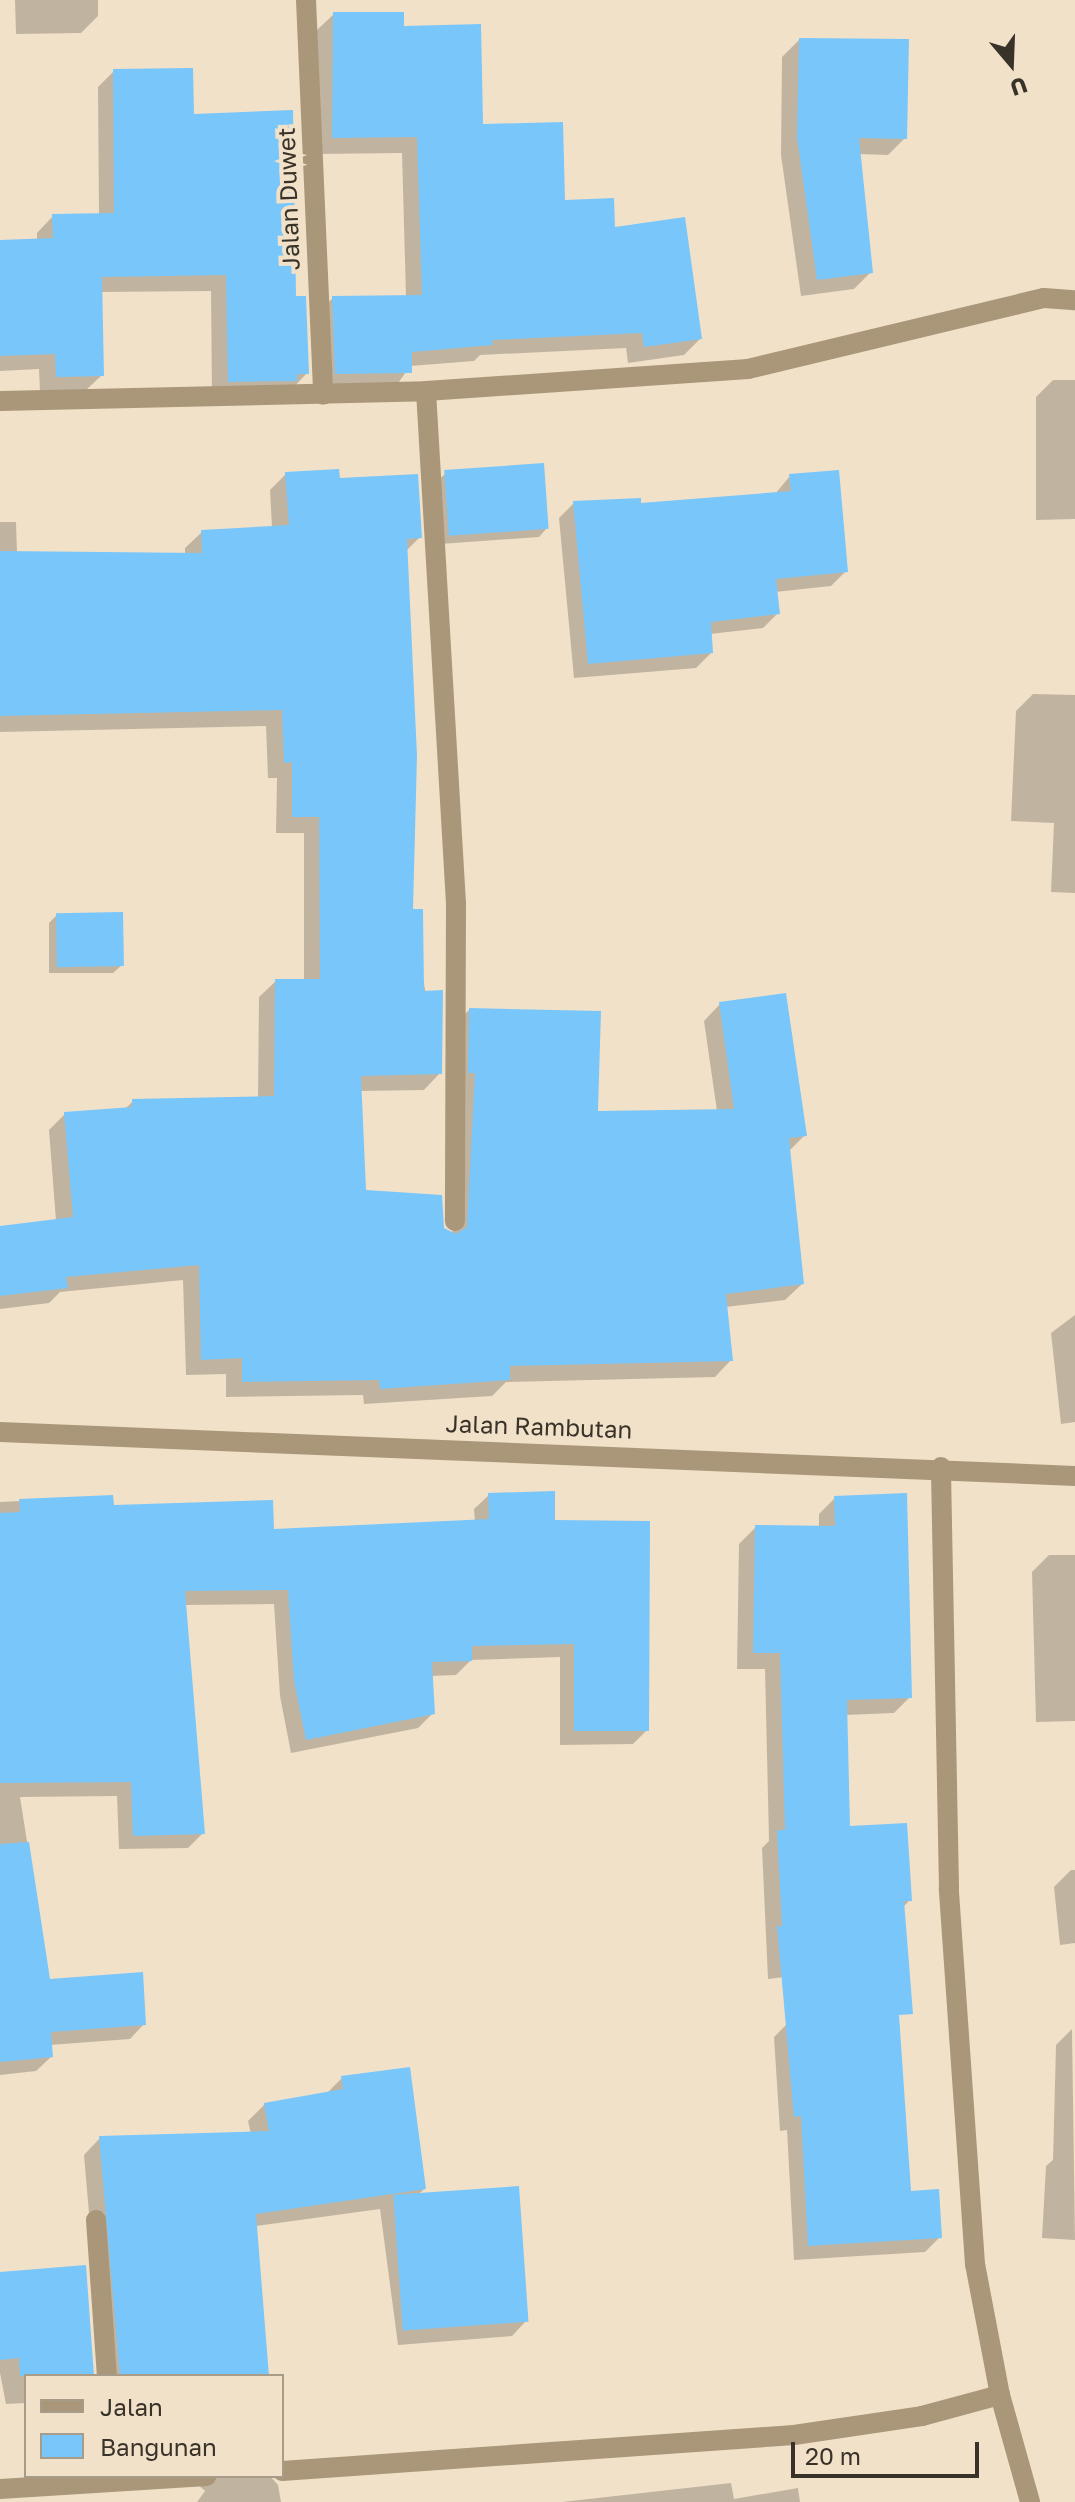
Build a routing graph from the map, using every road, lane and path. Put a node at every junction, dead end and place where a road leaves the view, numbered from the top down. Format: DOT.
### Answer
graph roads {
  1 [pos="306,0"];
  2 [pos="1075,300"];
  3 [pos="426,391"];
  4 [pos="323,395"];
  5 [pos="0,401"];
  6 [pos="455,1221"];
  7 [pos="0,1432"];
  8 [pos="941,1467"];
  9 [pos="1075,1476"];
  10 [pos="96,2220"];
  11 [pos="107,2374"];
  12 [pos="1000,2395"];
  13 [pos="284,2471"];
  14 [pos="145,2478"];
  15 [pos="114,2479"];
  16 [pos="0,2489"];
  17 [pos="1030,2502"];
  1 -- 4 [label="street, Jalan Duwet"];
  2 -- 3 [label="street"];
  3 -- 4 [label="street"];
  3 -- 6 [label="street"];
  4 -- 5 [label="street"];
  7 -- 8 [label="street, Jalan Rambutan"];
  8 -- 9 [label="street, Jalan Rambutan"];
  8 -- 12 [label="street"];
  10 -- 11 [label="street"];
  12 -- 13 [label="street"];
  12 -- 17 [label="street"];
  14 -- 15 [label="street"];
  15 -- 16 [label="street"];
}
